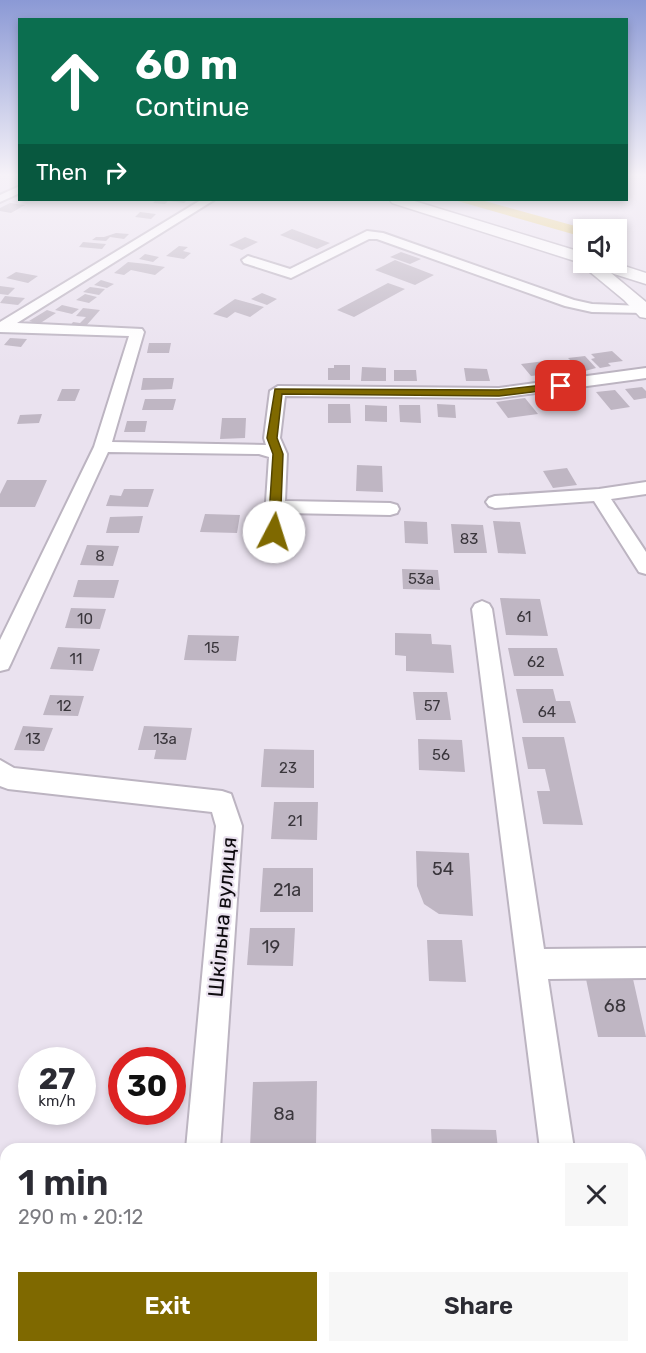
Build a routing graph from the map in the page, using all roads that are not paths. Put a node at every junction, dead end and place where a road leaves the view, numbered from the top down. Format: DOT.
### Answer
graph roads {
  1 [pos="146,238"];
  2 [pos="362,238"];
  3 [pos="385,238"];
  4 [pos="519,238"];
  5 [pos="527,238"];
  6 [pos="573,255"];
  7 [pos="573,255"];
  8 [pos="248,260"];
  9 [pos="627,265"];
  10 [pos="627,268"];
  11 [pos="643,272"];
  12 [pos="602,273"];
  13 [pos="630,296"];
  14 [pos="645,311"];
  15 [pos="1,328"];
  16 [pos="646,373"];
  17 [pos="102,447"];
  18 [pos="278,454"];
  19 [pos="646,488"];
  20 [pos="599,495"];
  21 [pos="495,502"];
  22 [pos="276,507"];
  23 [pos="390,509"];
  24 [pos="274,532"];
  25 [pos="646,567"];
  26 [pos="482,609"];
  27 [pos="0,663"];
  28 [pos="0,771"];
  29 [pos="646,963"];
  30 [pos="531,964"];
  31 [pos="203,1143"];
  32 [pos="556,1143"];
  1 -- 15 [label="street"];
  2 -- 8 [label="street"];
  3 -- 14 [label="street"];
  4 -- 6 [label="main road"];
  5 -- 7 [label="main road"];
  9 -- 11 [label="main road"];
  10 -- 11 [label="main road"];
  11 -- 13 [label="main road"];
  12 -- 13 [label="main road"];
  13 -- 14 [label="main road"];
  15 -- 17 [label="street"];
  16 -- 18 [label="street"];
  17 -- 18 [label="street"];
  17 -- 27 [label="street"];
  18 -- 22 [label="street"];
  19 -- 20 [label="street"];
  20 -- 21 [label="street"];
  20 -- 25 [label="street"];
  22 -- 23 [label="street"];
  22 -- 24 [label="street"];
  26 -- 30 [label="street"];
  28 -- 31 [label="street, Шкільна вулиця"];
  29 -- 30 [label="street"];
  30 -- 32 [label="street"];
}
